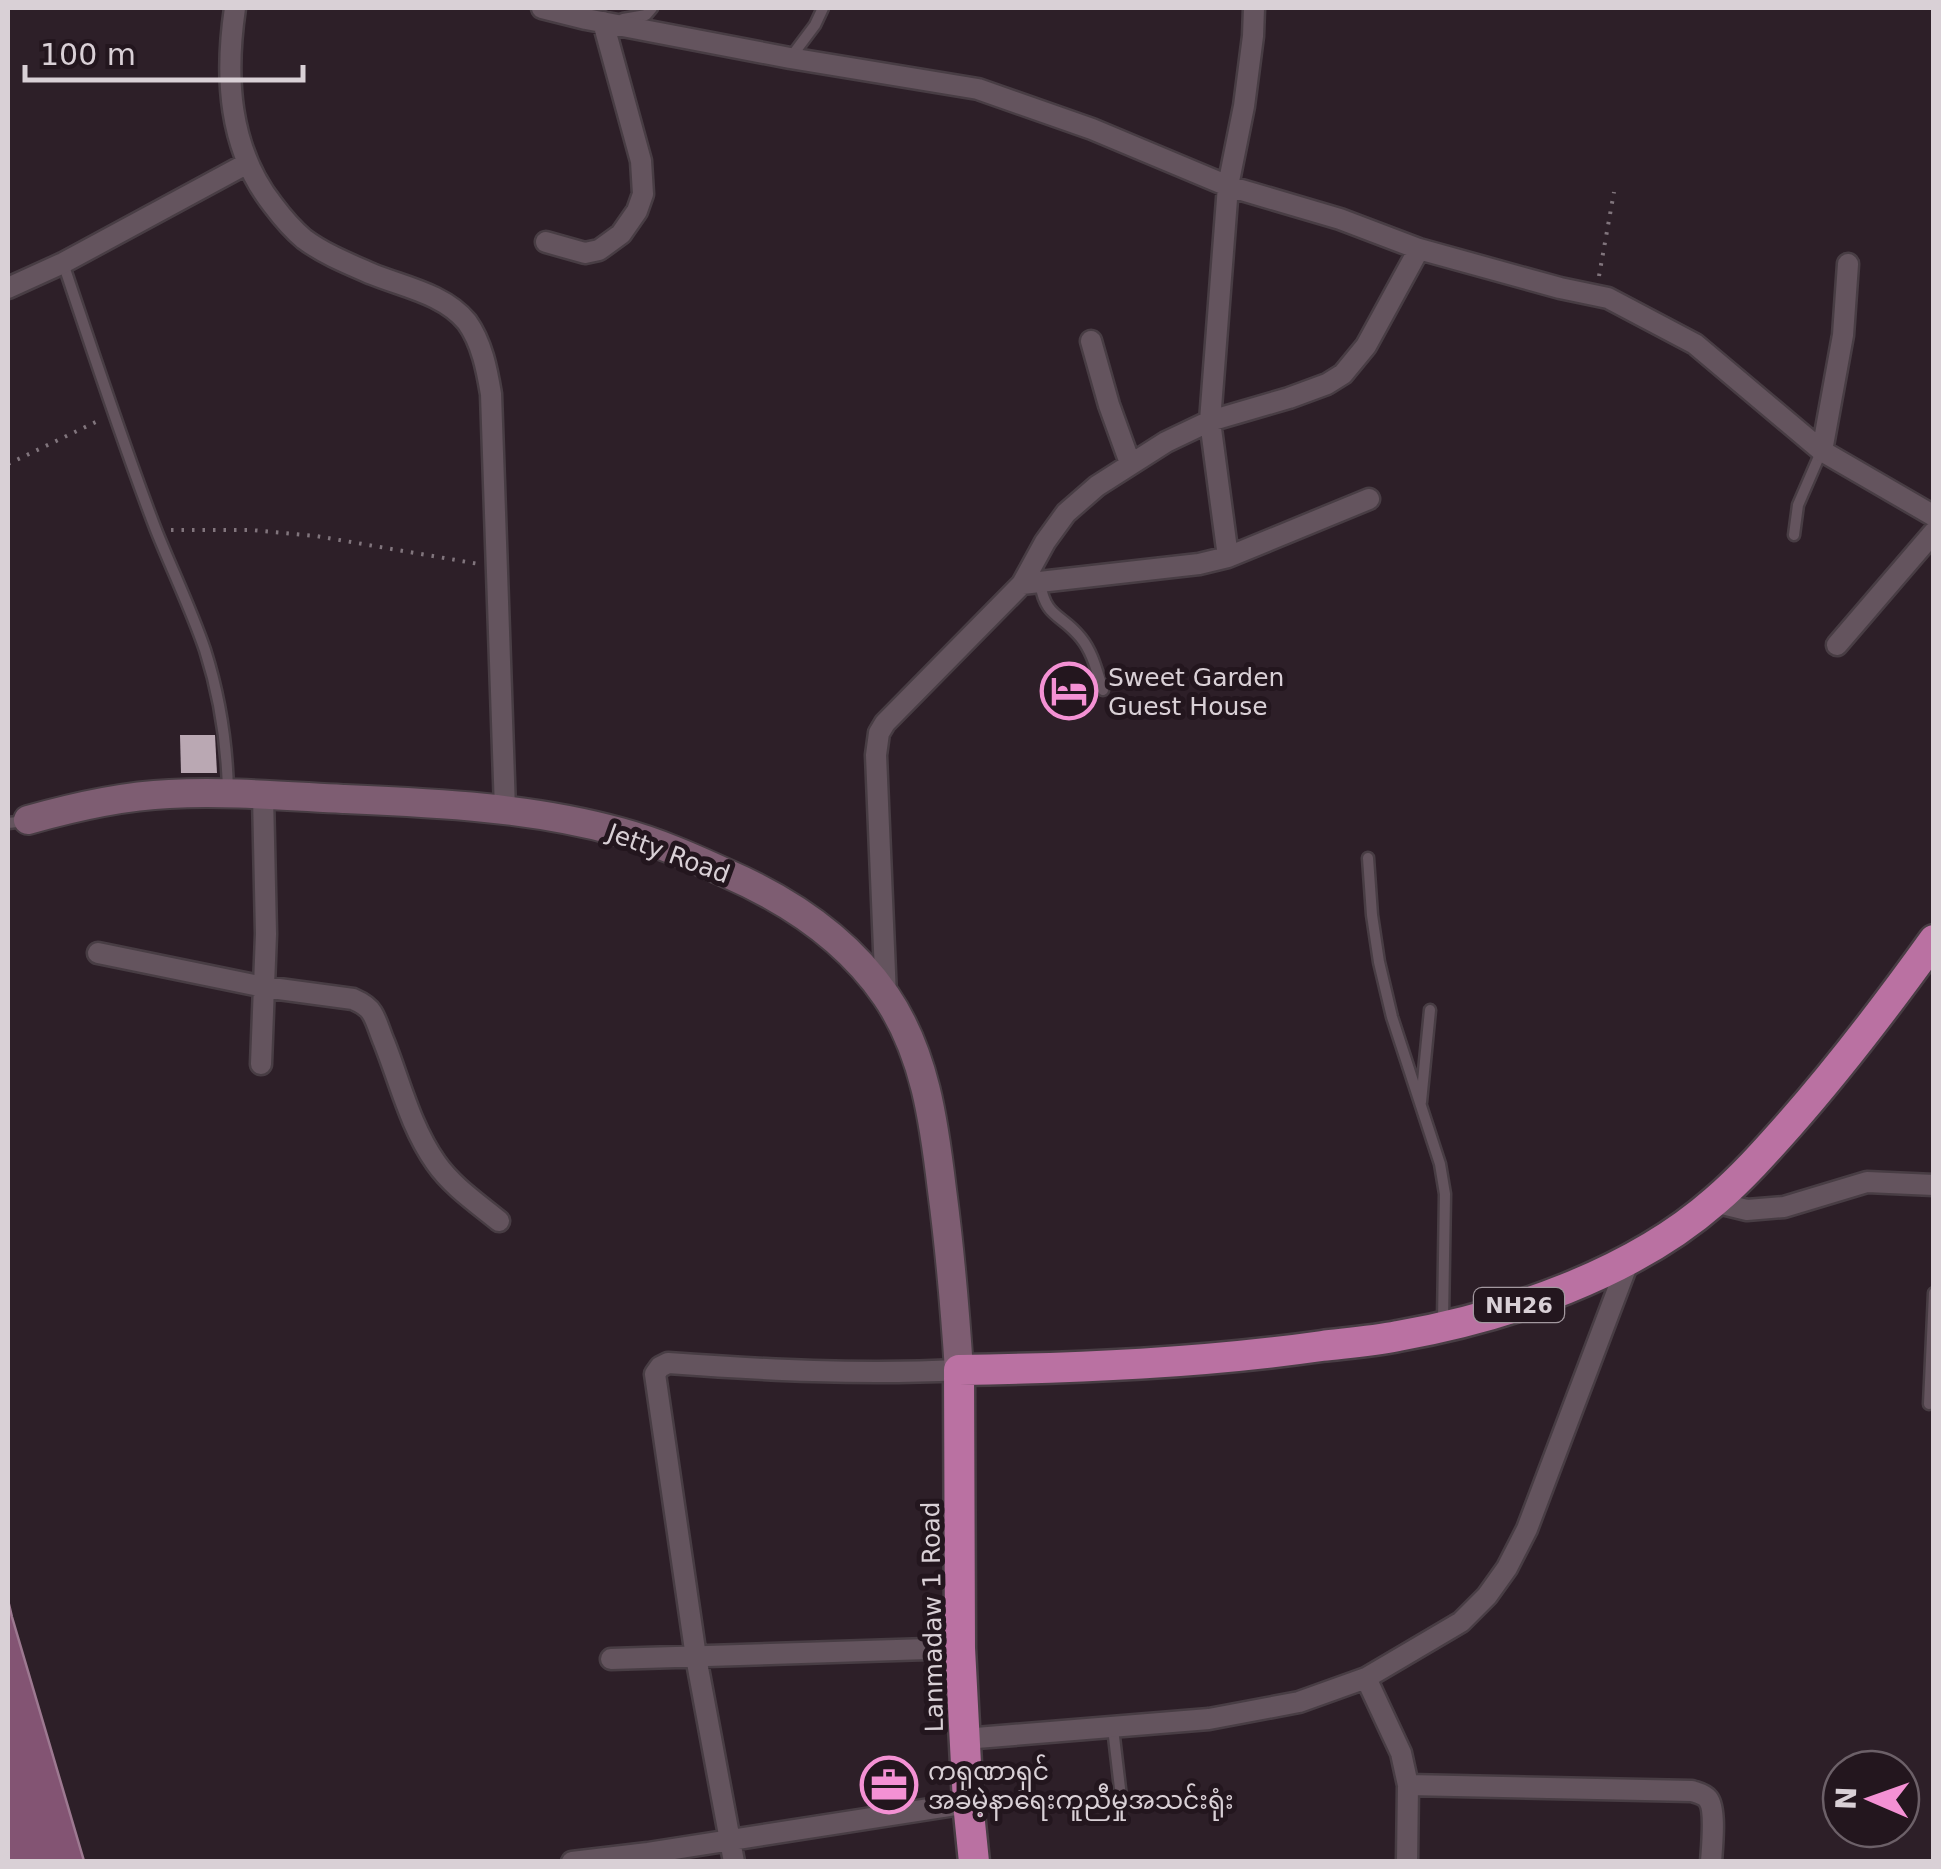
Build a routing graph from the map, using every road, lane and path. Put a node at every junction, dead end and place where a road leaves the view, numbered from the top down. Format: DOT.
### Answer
graph roads {
  1 [pos="235,8"];
  2 [pos="542,8"];
  3 [pos="652,8"];
  4 [pos="823,8"];
  5 [pos="1254,8"];
  6 [pos="604,22"];
  7 [pos="790,58"];
  8 [pos="246,164"];
  9 [pos="1228,186"];
  10 [pos="1614,192"];
  11 [pos="546,242"];
  12 [pos="1419,249"];
  13 [pos="63,263"];
  14 [pos="1848,264"];
  15 [pos="8,288"];
  16 [pos="1595,295"];
  17 [pos="1091,341"];
  18 [pos="113,413"];
  19 [pos="1210,421"];
  20 [pos="1822,451"];
  21 [pos="8,464"];
  22 [pos="1130,464"];
  23 [pos="1370,498"];
  24 [pos="1934,516"];
  25 [pos="156,530"];
  26 [pos="1934,532"];
  27 [pos="1794,534"];
  28 [pos="1228,557"];
  29 [pos="497,568"];
  30 [pos="1031,583"];
  31 [pos="1837,645"];
  32 [pos="1103,690"];
  33 [pos="228,793"];
  34 [pos="262,795"];
  35 [pos="504,810"];
  36 [pos="18,822"];
  37 [pos="1368,858"];
  38 [pos="1934,940"];
  39 [pos="98,953"];
  40 [pos="264,986"];
  41 [pos="886,996"];
  42 [pos="1430,1010"];
  43 [pos="260,1064"];
  44 [pos="1420,1108"];
  45 [pos="1934,1186"];
  46 [pos="1714,1202"];
  47 [pos="498,1221"];
  48 [pos="1629,1260"];
  49 [pos="1934,1294"];
  50 [pos="1443,1327"];
  51 [pos="959,1370"];
  52 [pos="1929,1404"];
  53 [pos="960,1648"];
  54 [pos="696,1657"];
  55 [pos="611,1659"];
  56 [pos="1366,1678"];
  57 [pos="1113,1727"];
  58 [pos="964,1739"];
  59 [pos="1408,1785"];
  60 [pos="1122,1797"];
  61 [pos="968,1803"];
  62 [pos="730,1840"];
  63 [pos="572,1862"];
  64 [pos="734,1862"];
  65 [pos="974,1862"];
  66 [pos="1407,1862"];
  67 [pos="1711,1862"];
  1 -- 8 [label="street"];
  2 -- 6 [label="street"];
  3 -- 6 [label="lane"];
  4 -- 7 [label="lane"];
  5 -- 9 [label="street"];
  6 -- 7 [label="street"];
  6 -- 11 [label="street"];
  7 -- 9 [label="street"];
  8 -- 13 [label="street"];
  8 -- 29 [label="street"];
  9 -- 12 [label="street"];
  9 -- 19 [label="street"];
  10 -- 16 [label="path"];
  12 -- 16 [label="street"];
  12 -- 19 [label="street"];
  13 -- 15 [label="street"];
  13 -- 18 [label="lane"];
  14 -- 20 [label="street"];
  16 -- 20 [label="street"];
  17 -- 22 [label="street"];
  18 -- 21 [label="path"];
  18 -- 25 [label="lane"];
  19 -- 22 [label="street"];
  19 -- 28 [label="street"];
  20 -- 24 [label="street"];
  20 -- 27 [label="lane"];
  22 -- 30 [label="street"];
  23 -- 28 [label="street"];
  25 -- 29 [label="path"];
  25 -- 33 [label="lane"];
  26 -- 31 [label="street"];
  28 -- 30 [label="street"];
  29 -- 35 [label="street"];
  30 -- 32 [label="lane"];
  30 -- 41 [label="street"];
  33 -- 34 [label="street, Jetty Road"];
  33 -- 36 [label="street, Jetty Road"];
  34 -- 35 [label="street, Jetty Road"];
  34 -- 40 [label="street"];
  35 -- 41 [label="street, Jetty Road"];
  37 -- 44 [label="lane"];
  38 -- 46 [label="highway, NH26"];
  39 -- 40 [label="street"];
  40 -- 43 [label="street"];
  40 -- 47 [label="street"];
  41 -- 51 [label="street, Jetty Road"];
  42 -- 44 [label="lane"];
  44 -- 50 [label="lane"];
  45 -- 46 [label="street"];
  46 -- 48 [label="highway, NH26"];
  48 -- 50 [label="highway, NH26"];
  48 -- 56 [label="street"];
  49 -- 52 [label="lane"];
  50 -- 51 [label="highway, NH26"];
  51 -- 53 [label="highway, Lanmadaw 1 Road"];
  51 -- 54 [label="street"];
  53 -- 54 [label="street"];
  53 -- 58 [label="highway, Lanmadaw 1 Road"];
  54 -- 55 [label="street"];
  54 -- 62 [label="street"];
  56 -- 57 [label="street"];
  56 -- 59 [label="street"];
  57 -- 58 [label="street"];
  57 -- 60 [label="lane"];
  58 -- 61 [label="highway, Lanmadaw 1 Road"];
  59 -- 66 [label="street"];
  59 -- 67 [label="street"];
  61 -- 62 [label="street"];
  61 -- 65 [label="highway, Lanmadaw 1 Road"];
  62 -- 63 [label="street"];
  62 -- 64 [label="street"];
}
